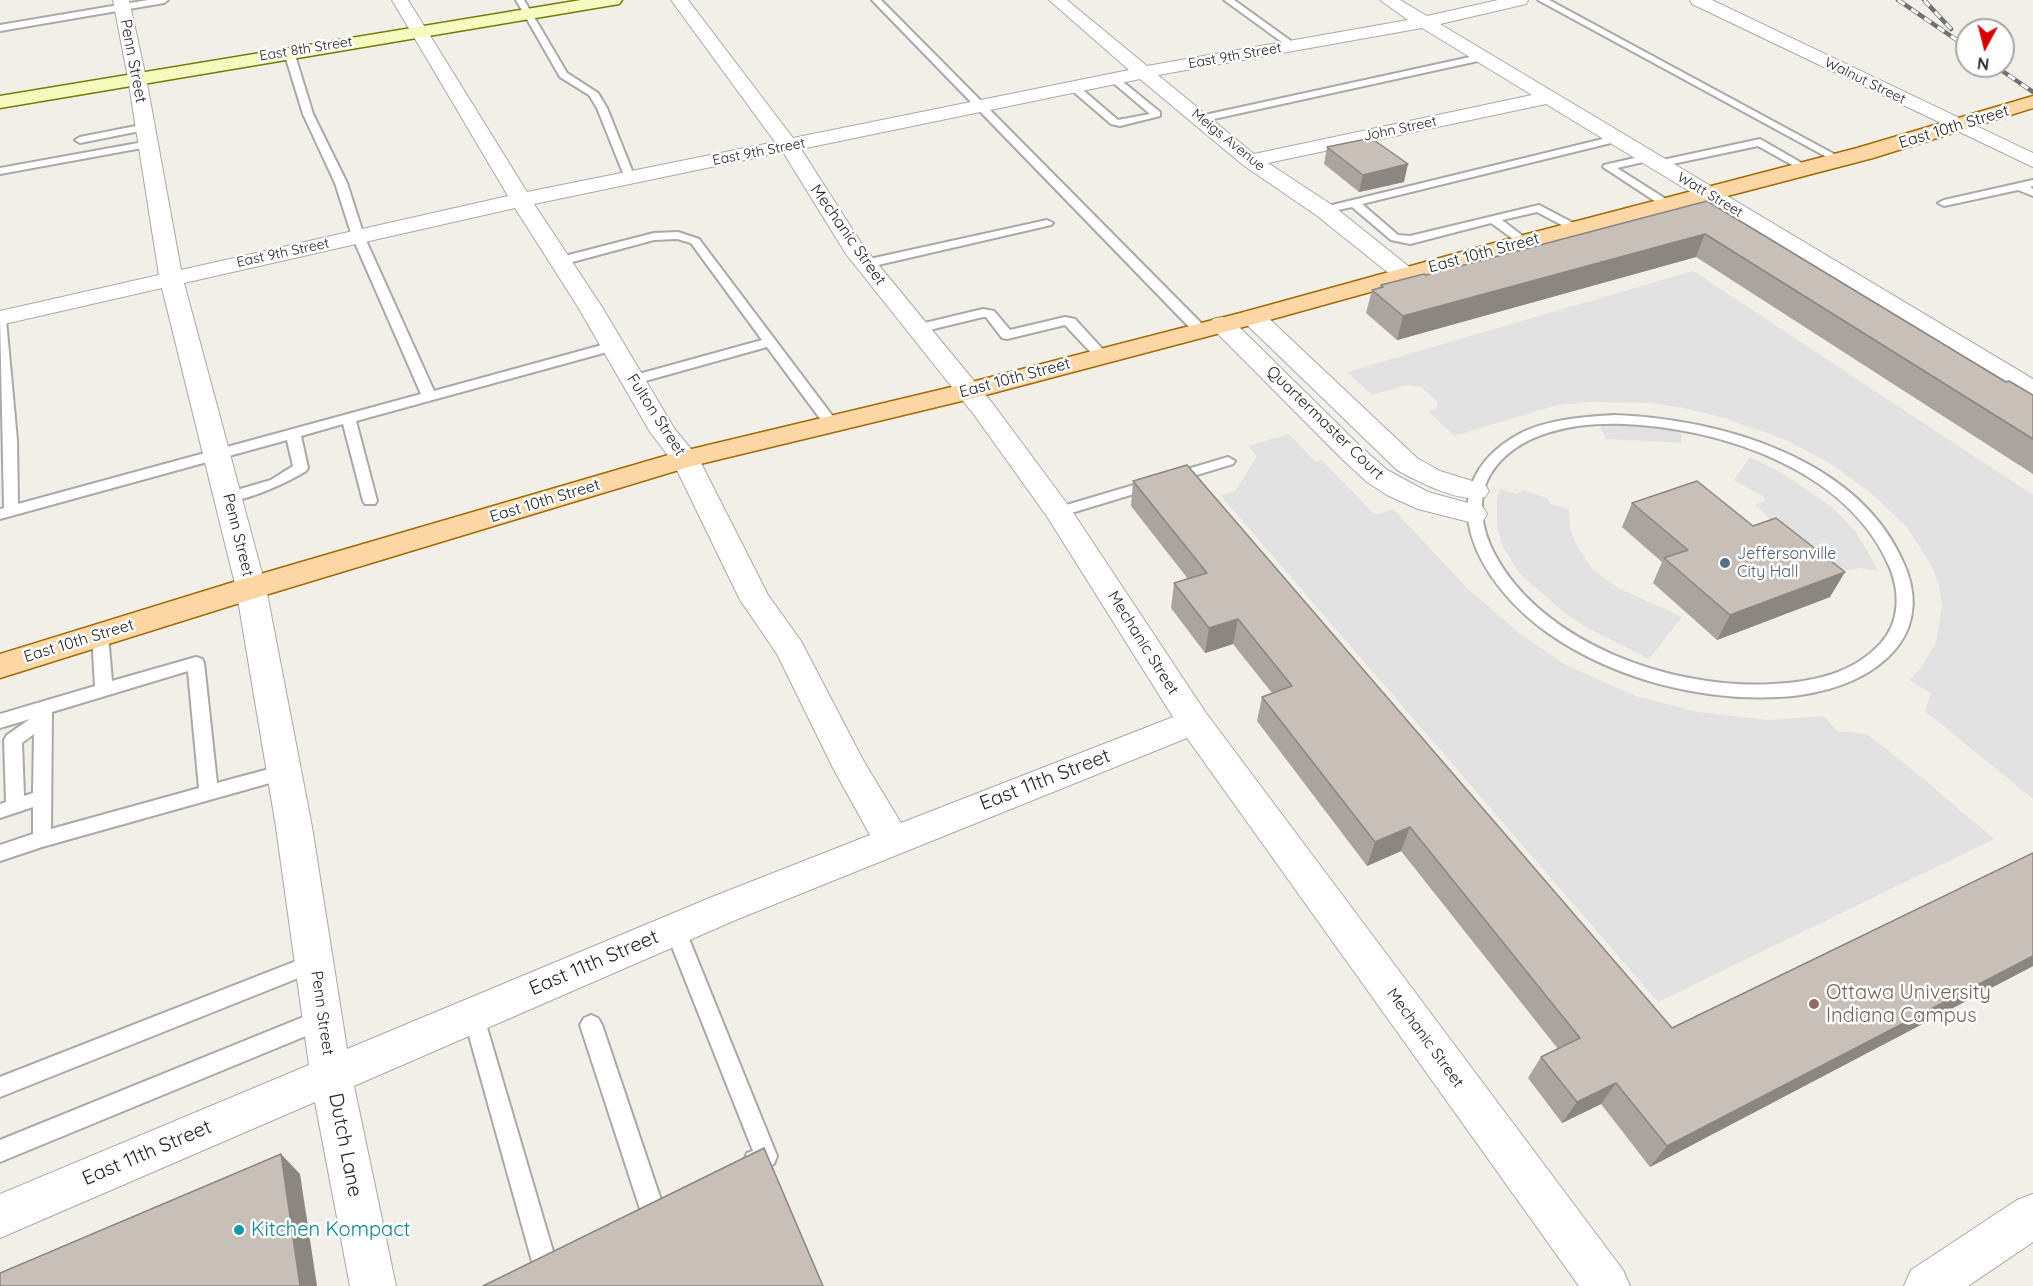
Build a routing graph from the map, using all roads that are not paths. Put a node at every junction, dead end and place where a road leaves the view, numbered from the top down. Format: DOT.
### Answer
graph roads {
  1 [pos="164,0"];
  2 [pos="400,0"];
  3 [pos="613,0"];
  4 [pos="680,0"];
  5 [pos="876,0"];
  6 [pos="1057,0"];
  7 [pos="1228,0"];
  8 [pos="1388,0"];
  9 [pos="1520,0"];
  10 [pos="1542,0"];
  11 [pos="1698,0"];
  12 [pos="121,4"];
  13 [pos="524,7"];
  14 [pos="1425,22"];
  15 [pos="0,28"];
  16 [pos="417,31"];
  17 [pos="1293,46"];
  18 [pos="290,52"];
  19 [pos="1484,57"];
  20 [pos="1145,72"];
  21 [pos="138,78"];
  22 [pos="1114,79"];
  23 [pos="1073,87"];
  24 [pos="1550,97"];
  25 [pos="0,102"];
  26 [pos="2033,102"];
  27 [pos="979,107"];
  28 [pos="1200,119"];
  29 [pos="1960,126"];
  30 [pos="147,136"];
  31 [pos="1615,139"];
  32 [pos="80,140"];
  33 [pos="789,146"];
  34 [pos="1250,160"];
  35 [pos="1840,160"];
  36 [pos="1653,161"];
  37 [pos="2033,161"];
  38 [pos="1807,169"];
  39 [pos="0,171"];
  40 [pos="630,178"];
  41 [pos="2033,183"];
  42 [pos="2019,186"];
  43 [pos="2033,193"];
  44 [pos="1709,194"];
  45 [pos="521,200"];
  46 [pos="1944,202"];
  47 [pos="1354,203"];
  48 [pos="1668,205"];
  49 [pos="1324,210"];
  50 [pos="1493,219"];
  51 [pos="1047,223"];
  52 [pos="1577,229"];
  53 [pos="358,236"];
  54 [pos="1524,242"];
  55 [pos="561,261"];
  56 [pos="865,264"];
  57 [pos="1404,274"];
  58 [pos="171,278"];
  59 [pos="1253,316"];
  60 [pos="0,319"];
  61 [pos="1211,327"];
  62 [pos="917,329"];
  63 [pos="769,342"];
  64 [pos="613,345"];
  65 [pos="1101,355"];
  66 [pos="633,380"];
  67 [pos="2033,390"];
  68 [pos="968,391"];
  69 [pos="429,396"];
  70 [pos="348,418"];
  71 [pos="832,425"];
  72 [pos="292,433"];
  73 [pos="217,454"];
  74 [pos="685,459"];
  75 [pos="1228,461"];
  76 [pos="228,497"];
  77 [pos="370,501"];
  78 [pos="1474,503"];
  79 [pos="5,512"];
  80 [pos="1059,512"];
  81 [pos="251,588"];
  82 [pos="100,635"];
  83 [pos="0,666"];
  84 [pos="104,689"];
  85 [pos="43,713"];
  86 [pos="0,722"];
  87 [pos="1194,722"];
  88 [pos="284,772"];
  89 [pos="209,794"];
  90 [pos="42,797"];
  91 [pos="7,808"];
  92 [pos="42,839"];
  93 [pos="892,840"];
  94 [pos="0,853"];
  95 [pos="675,929"];
  96 [pos="314,963"];
  97 [pos="473,1014"];
  98 [pos="323,1019"];
  99 [pos="591,1025"];
  100 [pos="331,1075"];
  101 [pos="0,1087"];
  102 [pos="0,1151"];
  103 [pos="735,1171"];
  104 [pos="674,1201"];
  105 [pos="0,1216"];
  106 [pos="2033,1216"];
  107 [pos="524,1276"];
  108 [pos="373,1286"];
  109 [pos="1607,1286"];
  110 [pos="1927,1286"];
  1 -- 12 [label="lane"];
  2 -- 16 [label="street, Fulton Street"];
  3 -- 13 [label="main road, East 8th Street"];
  4 -- 33 [label="street, Mechanic Street"];
  5 -- 27 [label="lane"];
  6 -- 20 [label="street, Meigs Avenue"];
  7 -- 17 [label="lane"];
  8 -- 14 [label="street, Watt Street"];
  9 -- 14 [label="street, East 9th Street"];
  10 -- 35 [label="lane"];
  11 -- 29 [label="street, Walnut Street"];
  12 -- 15 [label="lane"];
  12 -- 21 [label="street, Penn Street"];
  13 -- 16 [label="main road, East 8th Street"];
  13 -- 40 [label="lane"];
  14 -- 17 [label="street, East 9th Street"];
  14 -- 19 [label="street, Watt Street"];
  16 -- 18 [label="main road, East 8th Street"];
  16 -- 45 [label="street, Fulton Street"];
  17 -- 20 [label="street, East 9th Street"];
  18 -- 21 [label="main road, East 8th Street"];
  18 -- 53 [label="lane"];
  19 -- 24 [label="street, Watt Street"];
  19 -- 28 [label="lane"];
  20 -- 22 [label="street, East 9th Street"];
  20 -- 28 [label="street, Meigs Avenue"];
  21 -- 25 [label="main road, East 8th Street"];
  21 -- 30 [label="street, Penn Street"];
  22 -- 23 [label="street, East 9th Street"];
  22 -- 23 [label="lane"];
  23 -- 27 [label="street, East 9th Street"];
  24 -- 31 [label="street, Watt Street"];
  24 -- 34 [label="street, John Street"];
  26 -- 29 [label="main road, East 10th Street"];
  27 -- 33 [label="street, East 9th Street"];
  27 -- 61 [label="lane"];
  28 -- 34 [label="street, Meigs Avenue"];
  29 -- 35 [label="main road, East 10th Street"];
  29 -- 37 [label="street, Walnut Street"];
  30 -- 32 [label="lane"];
  30 -- 39 [label="lane"];
  30 -- 58 [label="street, Penn Street"];
  31 -- 36 [label="street, Watt Street"];
  31 -- 47 [label="lane"];
  33 -- 40 [label="street, East 9th Street"];
  33 -- 56 [label="street, Mechanic Street"];
  34 -- 49 [label="street, Meigs Avenue"];
  35 -- 38 [label="main road, East 10th Street"];
  36 -- 38 [label="lane"];
  36 -- 44 [label="street, Watt Street"];
  36 -- 48 [label="lane"];
  38 -- 44 [label="main road, East 10th Street"];
  40 -- 45 [label="street, East 9th Street"];
  41 -- 42 [label="lane"];
  42 -- 43 [label="lane"];
  42 -- 46 [label="lane"];
  44 -- 48 [label="main road, East 10th Street"];
  44 -- 67 [label="street, Watt Street"];
  45 -- 53 [label="street, East 9th Street"];
  45 -- 55 [label="street, Fulton Street"];
  47 -- 49 [label="lane"];
  47 -- 50 [label="lane"];
  48 -- 52 [label="main road, East 10th Street"];
  49 -- 57 [label="street, Meigs Avenue"];
  50 -- 52 [label="lane"];
  50 -- 54 [label="lane"];
  51 -- 56 [label="lane"];
  52 -- 54 [label="main road, East 10th Street"];
  53 -- 58 [label="street, East 9th Street"];
  53 -- 69 [label="lane"];
  54 -- 57 [label="main road, East 10th Street"];
  55 -- 63 [label="lane"];
  55 -- 64 [label="street, Fulton Street"];
  56 -- 62 [label="street, Mechanic Street"];
  57 -- 59 [label="main road, East 10th Street"];
  58 -- 60 [label="street, East 9th Street"];
  58 -- 73 [label="street, Penn Street"];
  59 -- 61 [label="main road, East 10th Street"];
  59 -- 78 [label="street, Quartermaster Court"];
  60 -- 79 [label="lane"];
  61 -- 65 [label="main road, East 10th Street"];
  61 -- 78 [label="street, Quartermaster Court"];
  62 -- 65 [label="lane"];
  62 -- 68 [label="street, Mechanic Street"];
  63 -- 66 [label="lane"];
  63 -- 71 [label="lane"];
  64 -- 66 [label="street, Fulton Street"];
  64 -- 69 [label="lane"];
  65 -- 68 [label="main road, East 10th Street"];
  66 -- 74 [label="street, Fulton Street"];
  68 -- 71 [label="main road, East 10th Street"];
  68 -- 80 [label="street, Mechanic Street"];
  69 -- 70 [label="lane"];
  70 -- 72 [label="lane"];
  70 -- 77 [label="lane"];
  71 -- 74 [label="main road, East 10th Street"];
  72 -- 73 [label="lane"];
  72 -- 76 [label="lane"];
  73 -- 76 [label="street, Penn Street"];
  73 -- 79 [label="lane"];
  74 -- 81 [label="main road, East 10th Street"];
  74 -- 93 [label="street, Fulton Street"];
  75 -- 80 [label="lane"];
  76 -- 81 [label="street, Penn Street"];
  78 -- 78 [label="lane"];
  80 -- 87 [label="street, Mechanic Street"];
  81 -- 82 [label="main road, East 10th Street"];
  81 -- 88 [label="street, Penn Street"];
  82 -- 83 [label="main road, East 10th Street"];
  82 -- 84 [label="lane"];
  84 -- 85 [label="lane"];
  84 -- 89 [label="lane"];
  85 -- 86 [label="lane"];
  85 -- 90 [label="lane"];
  85 -- 91 [label="lane"];
  87 -- 93 [label="street, East 11th Street"];
  87 -- 109 [label="street, Mechanic Street"];
  88 -- 89 [label="lane"];
  88 -- 96 [label="street, Penn Street"];
  89 -- 92 [label="lane"];
  90 -- 91 [label="lane"];
  90 -- 92 [label="lane"];
  92 -- 94 [label="lane"];
  93 -- 95 [label="street, East 11th Street"];
  95 -- 97 [label="street, East 11th Street"];
  95 -- 103 [label="lane"];
  96 -- 98 [label="street, Penn Street"];
  96 -- 101 [label="lane"];
  97 -- 100 [label="street, East 11th Street"];
  97 -- 107 [label="lane"];
  98 -- 100 [label="street, Penn Street"];
  98 -- 102 [label="lane"];
  99 -- 104 [label="lane"];
  100 -- 105 [label="street, East 11th Street"];
  100 -- 108 [label="street, Dutch Lane"];
  106 -- 110 [label="street"];
}
